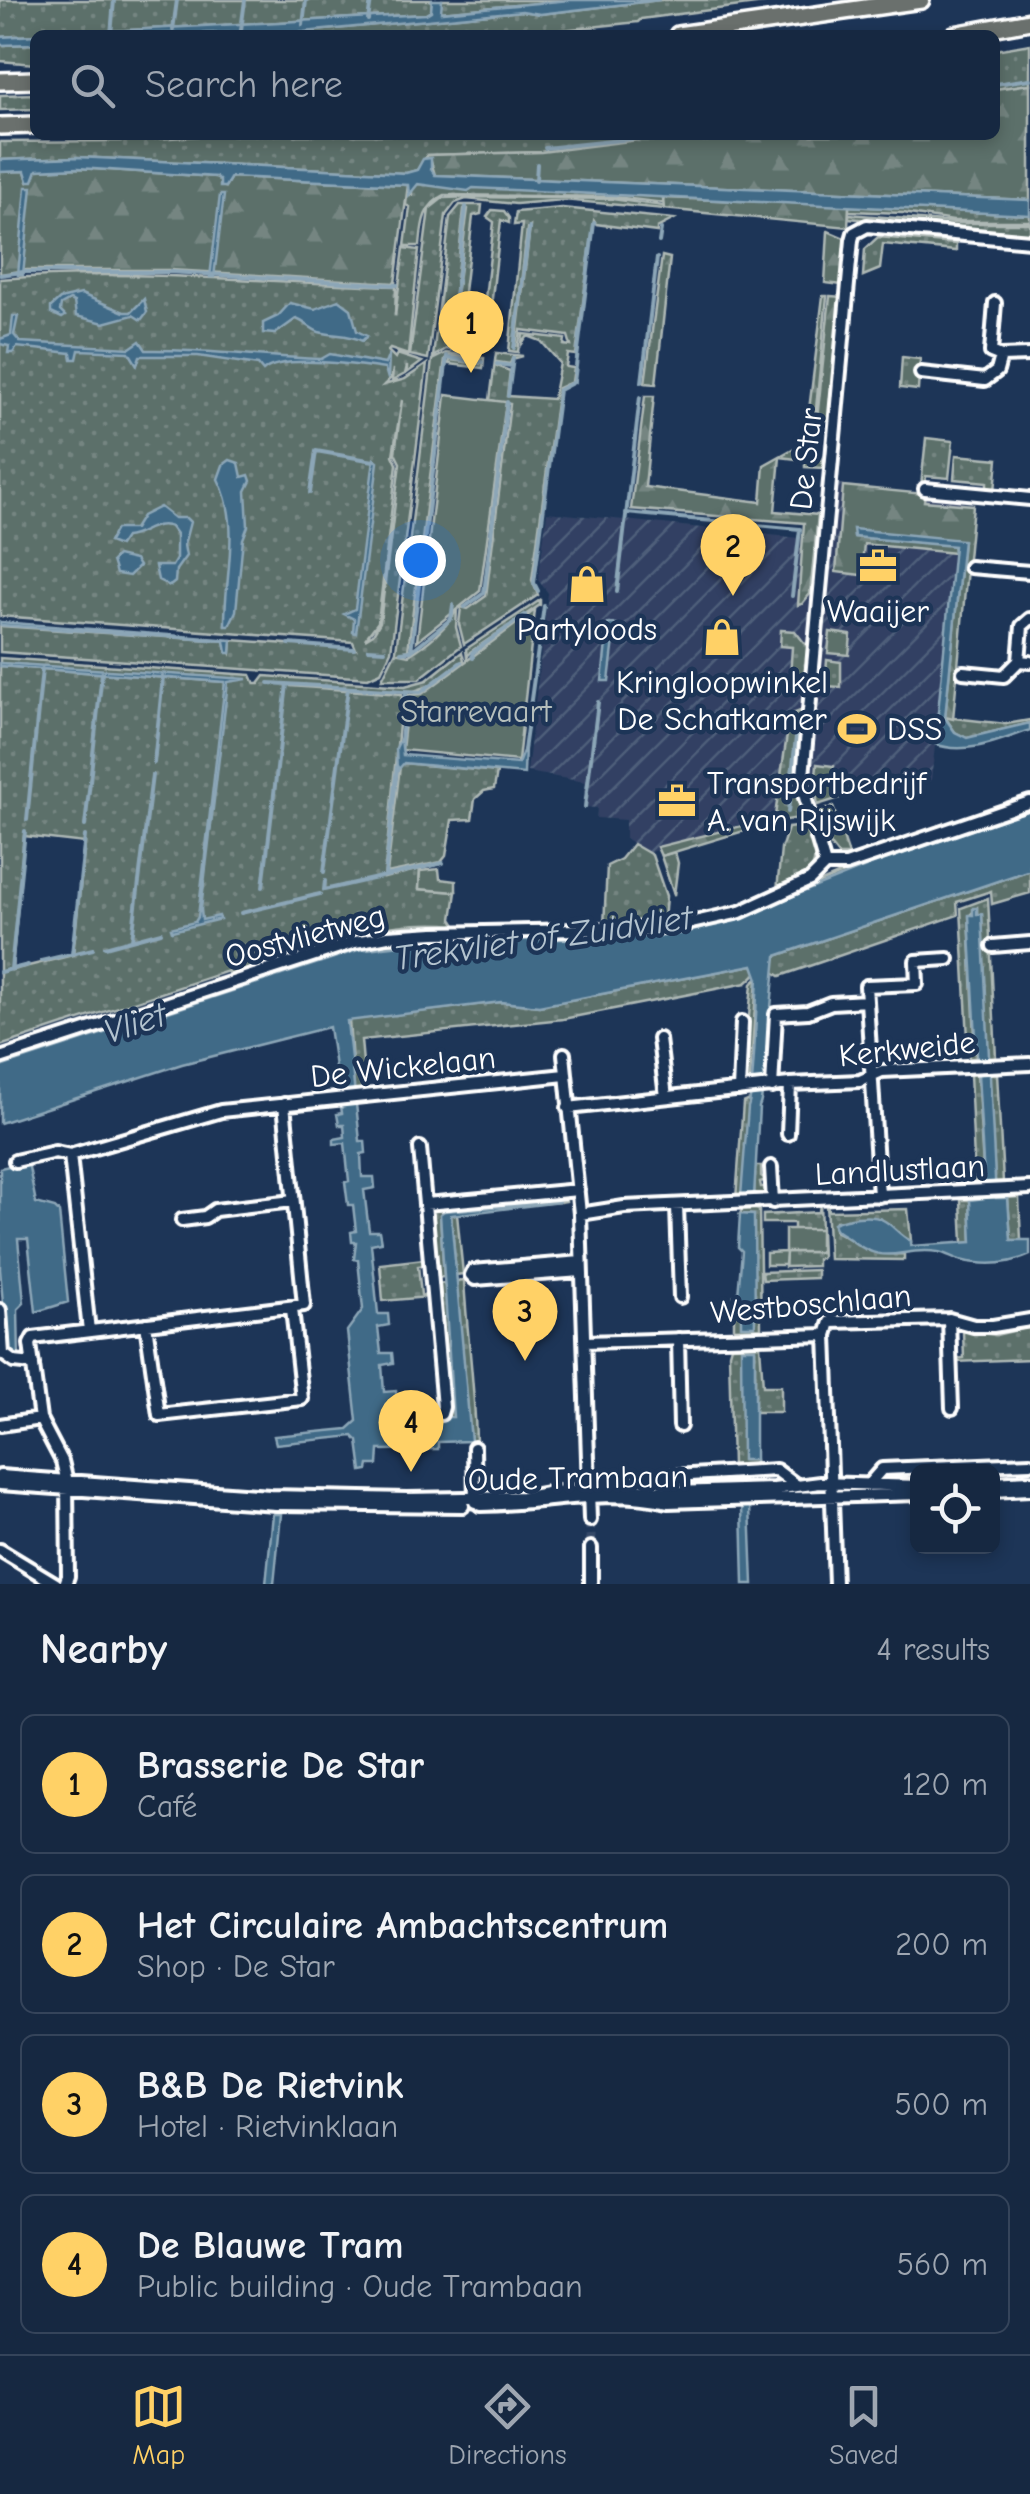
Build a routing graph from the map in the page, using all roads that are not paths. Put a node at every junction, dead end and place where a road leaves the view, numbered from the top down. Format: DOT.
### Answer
graph roads {
  1 [pos="921,0"];
  2 [pos="1030,22"];
  3 [pos="713,30"];
  4 [pos="983,30"];
  5 [pos="30,80"];
  6 [pos="0,81"];
  7 [pos="30,125"];
  8 [pos="0,126"];
  9 [pos="1030,241"];
  10 [pos="995,302"];
  11 [pos="1030,355"];
  12 [pos="1001,356"];
  13 [pos="921,374"];
  14 [pos="925,489"];
  15 [pos="1030,499"];
  16 [pos="970,566"];
  17 [pos="1030,572"];
  18 [pos="1030,619"];
  19 [pos="1025,662"];
  20 [pos="962,672"];
  21 [pos="1030,802"];
  22 [pos="825,865"];
  23 [pos="1030,943"];
  24 [pos="993,946"];
  25 [pos="948,959"];
  26 [pos="867,1001"];
  27 [pos="742,1022"];
  28 [pos="659,1039"];
  29 [pos="564,1054"];
  30 [pos="0,1058"];
  31 [pos="1030,1064"];
  32 [pos="564,1075"];
  33 [pos="873,1076"];
  34 [pos="790,1084"];
  35 [pos="769,1088"];
  36 [pos="744,1090"];
  37 [pos="666,1097"];
  38 [pos="284,1104"];
  39 [pos="568,1108"];
  40 [pos="788,1134"];
  41 [pos="420,1148"];
  42 [pos="70,1154"];
  43 [pos="15,1162"];
  44 [pos="771,1167"];
  45 [pos="1030,1188"];
  46 [pos="578,1190"];
  47 [pos="878,1196"];
  48 [pos="293,1201"];
  49 [pos="773,1202"];
  50 [pos="426,1204"];
  51 [pos="677,1206"];
  52 [pos="580,1214"];
  53 [pos="182,1220"];
  54 [pos="581,1266"];
  55 [pos="680,1297"];
  56 [pos="292,1309"];
  57 [pos="0,1310"];
  58 [pos="949,1319"];
  59 [pos="1030,1320"];
  60 [pos="146,1324"];
  61 [pos="89,1331"];
  62 [pos="826,1335"];
  63 [pos="678,1340"];
  64 [pos="585,1342"];
  65 [pos="5,1356"];
  66 [pos="33,1364"];
  67 [pos="952,1408"];
  68 [pos="440,1414"];
  69 [pos="40,1419"];
  70 [pos="0,1425"];
  71 [pos="680,1426"];
  72 [pos="474,1448"];
  73 [pos="1030,1463"];
  74 [pos="0,1480"];
  75 [pos="1030,1482"];
  76 [pos="1000,1483"];
  77 [pos="796,1485"];
  78 [pos="868,1485"];
  79 [pos="67,1486"];
  80 [pos="910,1486"];
  81 [pos="626,1488"];
  82 [pos="1030,1489"];
  83 [pos="832,1491"];
  84 [pos="1000,1491"];
  85 [pos="589,1494"];
  86 [pos="910,1494"];
  87 [pos="475,1502"];
  88 [pos="590,1520"];
  89 [pos="591,1548"];
  90 [pos="0,1550"];
  91 [pos="56,1584"];
  92 [pos="65,1584"];
  93 [pos="591,1584"];
  94 [pos="835,1584"];
  1 -- 3 [label="highway"];
  2 -- 4 [label="highway"];
  5 -- 6 [label="highway"];
  7 -- 8 [label="highway"];
  9 -- 22 [label="street, De Star"];
  10 -- 12 [label="street"];
  11 -- 12 [label="street"];
  12 -- 13 [label="street"];
  14 -- 15 [label="street"];
  16 -- 17 [label="street"];
  18 -- 19 [label="street"];
  19 -- 20 [label="street"];
  21 -- 22 [label="street, Oostvlietweg"];
  22 -- 30 [label="street, Oostvlietweg"];
  23 -- 24 [label="street"];
  25 -- 26 [label="street"];
  26 -- 33 [label="street"];
  26 -- 35 [label="street"];
  27 -- 36 [label="street"];
  28 -- 37 [label="street"];
  29 -- 32 [label="street"];
  31 -- 33 [label="street, Kerkweide"];
  32 -- 38 [label="street, De Wickelaan"];
  32 -- 39 [label="street"];
  33 -- 34 [label="street, Kerkweide"];
  33 -- 47 [label="street"];
  34 -- 35 [label="street, Kerkweide"];
  34 -- 40 [label="street"];
  35 -- 36 [label="street, Kerkweide"];
  36 -- 37 [label="street, Kerkweide"];
  37 -- 39 [label="street, Kerkweide"];
  38 -- 42 [label="street"];
  38 -- 48 [label="street, De Wickelaan"];
  39 -- 46 [label="street"];
  41 -- 50 [label="street"];
  42 -- 43 [label="street"];
  42 -- 61 [label="street"];
  44 -- 49 [label="street, Landlustlaan"];
  45 -- 47 [label="street, Landlustlaan"];
  46 -- 50 [label="street"];
  46 -- 52 [label="street"];
  47 -- 49 [label="street, Landlustlaan"];
  48 -- 53 [label="street"];
  48 -- 56 [label="street, De Wickelaan"];
  49 -- 51 [label="street, Landlustlaan"];
  50 -- 68 [label="street"];
  51 -- 52 [label="street, Landlustlaan"];
  51 -- 55 [label="street"];
  52 -- 54 [label="street"];
  54 -- 54 [label="street"];
  54 -- 64 [label="street"];
  56 -- 60 [label="street"];
  56 -- 60 [label="street"];
  57 -- 65 [label="street"];
  58 -- 59 [label="street, Westboschlaan"];
  58 -- 62 [label="street, Westboschlaan"];
  58 -- 67 [label="street, Westboschlaan"];
  60 -- 61 [label="street"];
  61 -- 66 [label="street"];
  62 -- 63 [label="street, Westboschlaan"];
  62 -- 83 [label="street"];
  63 -- 64 [label="street, Westboschlaan"];
  63 -- 71 [label="street, Westboschlaan"];
  64 -- 85 [label="street"];
  65 -- 66 [label="street"];
  66 -- 69 [label="street"];
  69 -- 70 [label="street"];
  69 -- 79 [label="street"];
  72 -- 87 [label="street"];
  73 -- 78 [label="street"];
  74 -- 79 [label="street, Oude Trambaan"];
  75 -- 76 [label="street"];
  77 -- 81 [label="street, Oude Trambaan"];
  77 -- 81 [label="street, Oude Trambaan"];
  77 -- 83 [label="street, Oude Trambaan"];
  78 -- 80 [label="street, Oude Trambaan"];
  78 -- 83 [label="street, Oude Trambaan"];
  79 -- 87 [label="street, Oude Trambaan"];
  79 -- 92 [label="street"];
  81 -- 85 [label="street, Oude Trambaan"];
  82 -- 84 [label="street"];
  83 -- 85 [label="street, Oude Trambaan"];
  83 -- 86 [label="street, Oude Trambaan"];
  83 -- 94 [label="street"];
  85 -- 87 [label="street, Oude Trambaan"];
  85 -- 88 [label="street"];
  89 -- 93 [label="street"];
  90 -- 91 [label="street"];
}
